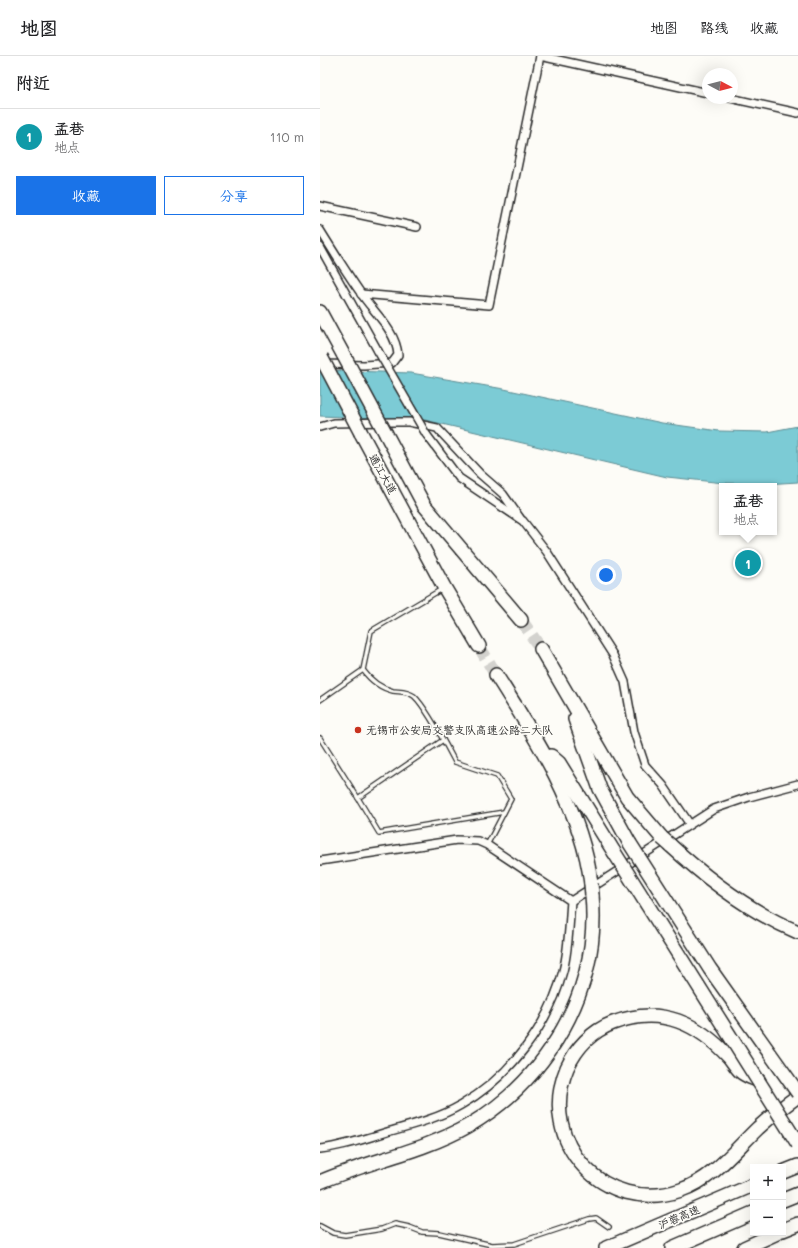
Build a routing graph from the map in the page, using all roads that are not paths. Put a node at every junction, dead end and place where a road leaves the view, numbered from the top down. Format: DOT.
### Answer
graph roads {
  1 [pos="540,56"];
  2 [pos="702,92"];
  3 [pos="738,100"];
  4 [pos="798,113"];
  5 [pos="320,206"];
  6 [pos="418,227"];
  7 [pos="320,230"];
  8 [pos="320,247"];
  9 [pos="361,294"];
  10 [pos="320,312"];
  11 [pos="320,359"];
  12 [pos="320,427"];
  13 [pos="424,505"];
  14 [pos="406,515"];
  15 [pos="523,521"];
  16 [pos="444,587"];
  17 [pos="521,620"];
  18 [pos="480,646"];
  19 [pos="542,649"];
  20 [pos="363,670"];
  21 [pos="496,675"];
  22 [pos="564,685"];
  23 [pos="320,700"];
  24 [pos="320,738"];
  25 [pos="443,740"];
  26 [pos="541,746"];
  27 [pos="798,784"];
  28 [pos="358,798"];
  29 [pos="504,812"];
  30 [pos="689,823"];
  31 [pos="487,845"];
  32 [pos="320,861"];
  33 [pos="571,902"];
  34 [pos="798,932"];
  35 [pos="759,1081"];
  36 [pos="798,1092"];
  37 [pos="798,1096"];
  38 [pos="798,1144"];
  39 [pos="320,1149"];
  40 [pos="798,1166"];
  41 [pos="786,1171"];
  42 [pos="320,1182"];
  43 [pos="750,1186"];
  44 [pos="798,1194"];
  45 [pos="786,1199"];
  46 [pos="750,1214"];
  47 [pos="798,1224"];
  48 [pos="320,1226"];
  49 [pos="609,1227"];
  50 [pos="786,1229"];
  51 [pos="771,1236"];
  52 [pos="775,1236"];
  53 [pos="606,1248"];
  54 [pos="672,1248"];
  55 [pos="744,1248"];
  56 [pos="762,1248"];
  1 -- 2 [label="street"];
  1 -- 9 [label="street"];
  3 -- 4 [label="street"];
  5 -- 6 [label="street"];
  7 -- 9 [label="street"];
  8 -- 15 [label="street, bridge"];
  9 -- 11 [label="street"];
  10 -- 13 [label="highway, 通江大道, bridge"];
  11 -- 14 [label="highway, 通江大道, bridge"];
  12 -- 15 [label="street"];
  13 -- 14 [label="highway"];
  13 -- 17 [label="highway, 通江大道"];
  14 -- 16 [label="highway, 通江大道"];
  15 -- 30 [label="street"];
  16 -- 18 [label="highway, 通江大道"];
  16 -- 20 [label="lane"];
  19 -- 22 [label="highway"];
  20 -- 23 [label="lane"];
  20 -- 25 [label="lane"];
  21 -- 26 [label="highway"];
  22 -- 34 [label="highway"];
  22 -- 36 [label="highway, bridge"];
  24 -- 28 [label="lane"];
  25 -- 28 [label="lane"];
  25 -- 29 [label="lane"];
  26 -- 35 [label="highway, bridge"];
  26 -- 42 [label="highway"];
  27 -- 30 [label="street"];
  28 -- 29 [label="lane"];
  29 -- 31 [label="lane"];
  30 -- 33 [label="street"];
  31 -- 32 [label="street"];
  31 -- 33 [label="street"];
  33 -- 39 [label="street"];
  35 -- 37 [label="highway"];
  35 -- 38 [label="highway, bridge"];
  40 -- 41 [label="highway"];
  43 -- 53 [label="highway, 沪蓉高速"];
  44 -- 45 [label="highway"];
  46 -- 54 [label="highway"];
  47 -- 50 [label="highway"];
  48 -- 49 [label="lane"];
  51 -- 55 [label="highway"];
  52 -- 56 [label="highway"];
}
